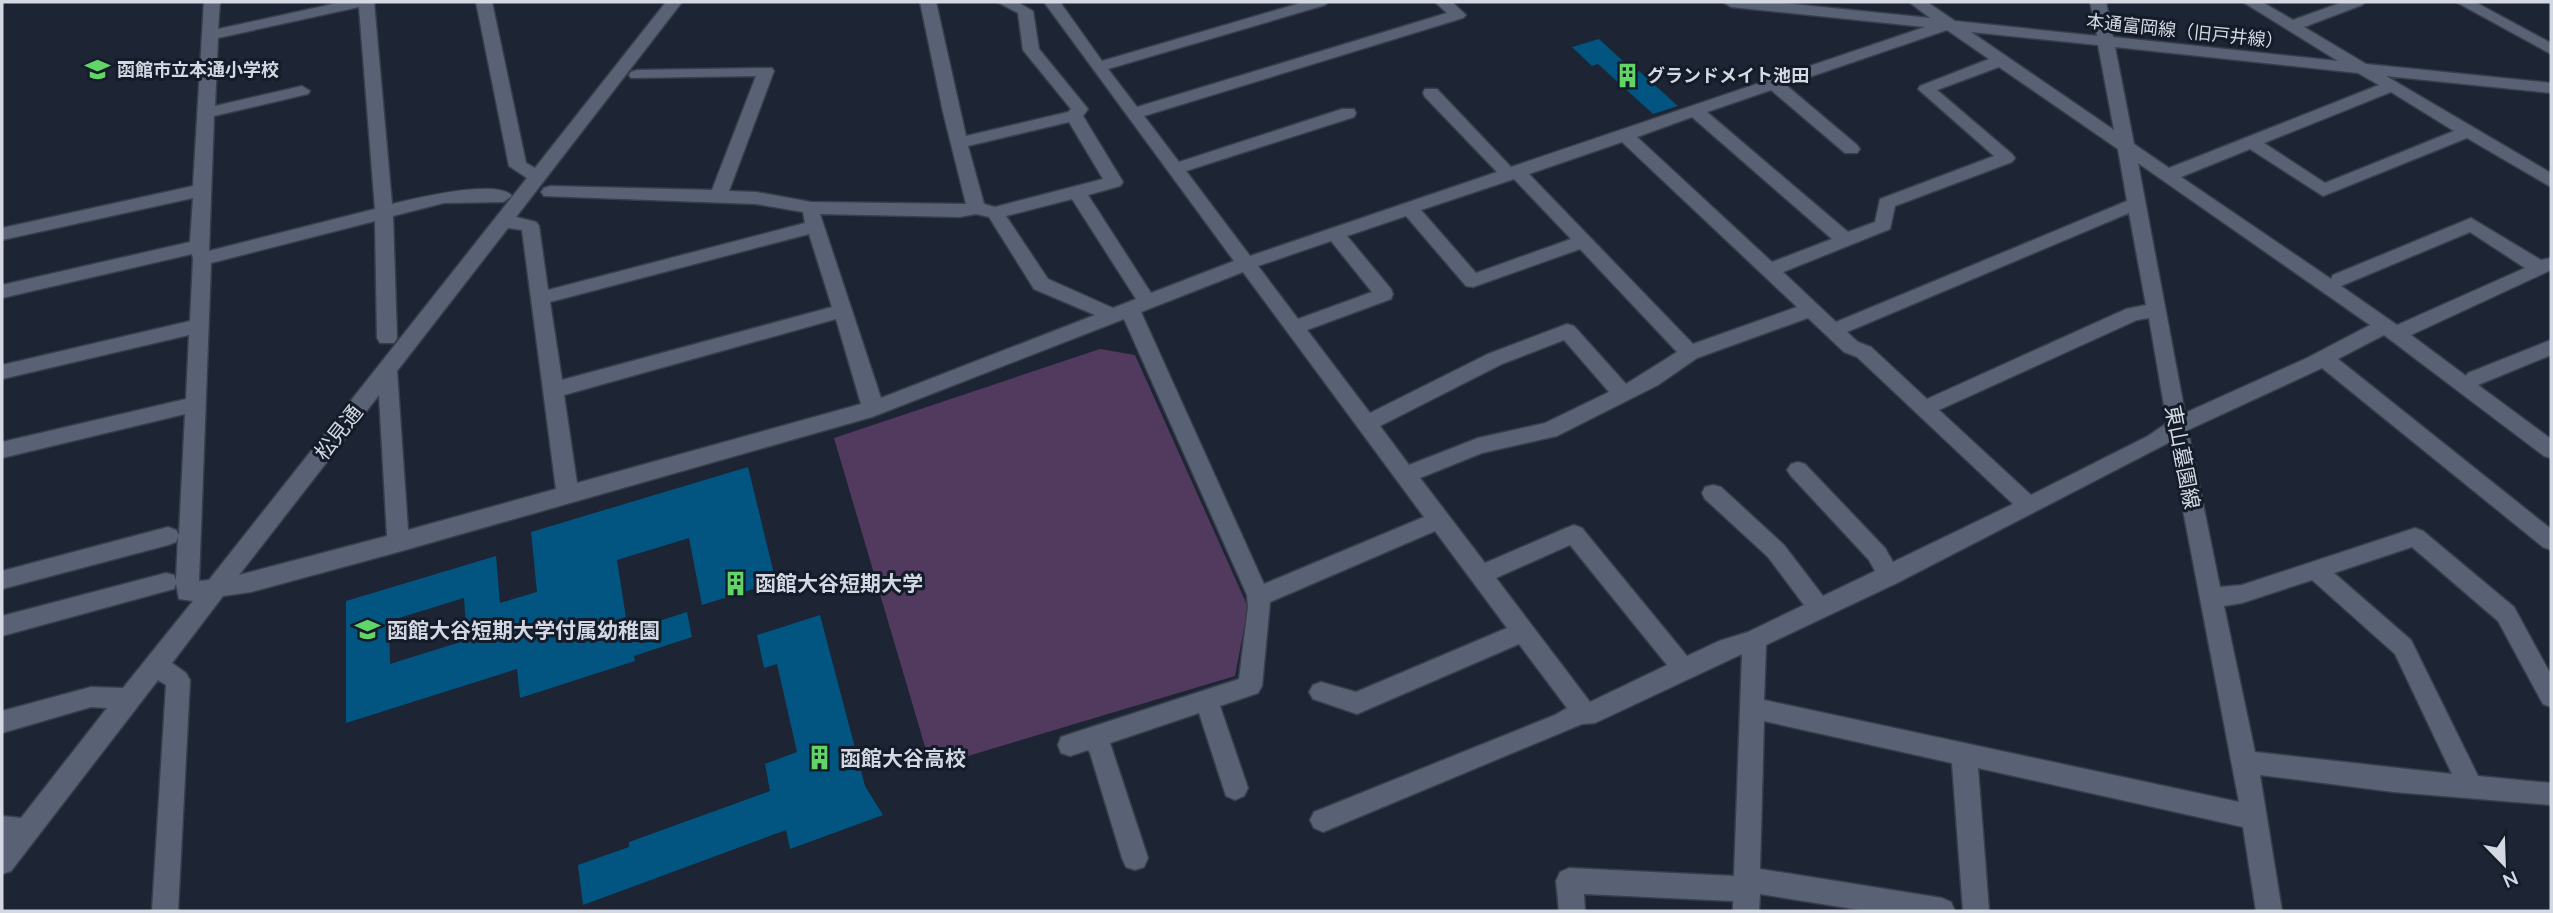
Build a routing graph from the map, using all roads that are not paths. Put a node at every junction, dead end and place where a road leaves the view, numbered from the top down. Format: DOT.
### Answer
graph roads {
  1 [pos="212,2"];
  2 [pos="364,2"];
  3 [pos="484,2"];
  4 [pos="674,2"];
  5 [pos="928,2"];
  6 [pos="1005,2"];
  7 [pos="1052,2"];
  8 [pos="1320,2"];
  9 [pos="1443,2"];
  10 [pos="1731,2"];
  11 [pos="1917,2"];
  12 [pos="2098,2"];
  13 [pos="2251,2"];
  14 [pos="2357,2"];
  15 [pos="2464,2"];
  16 [pos="1949,24"];
  17 [pos="2291,26"];
  18 [pos="211,35"];
  19 [pos="2106,43"];
  20 [pos="2551,49"];
  21 [pos="2002,60"];
  22 [pos="1098,67"];
  23 [pos="2363,68"];
  24 [pos="637,75"];
  25 [pos="1774,84"];
  26 [pos="2392,86"];
  27 [pos="2551,88"];
  28 [pos="302,91"];
  29 [pos="1431,93"];
  30 [pos="1695,111"];
  31 [pos="206,113"];
  32 [pos="1348,113"];
  33 [pos="1133,114"];
  34 [pos="1074,116"];
  35 [pos="2469,131"];
  36 [pos="1625,135"];
  37 [pos="2251,142"];
  38 [pos="959,143"];
  39 [pos="2124,144"];
  40 [pos="1851,149"];
  41 [pos="1174,169"];
  42 [pos="1512,172"];
  43 [pos="2169,175"];
  44 [pos="2551,181"];
  45 [pos="544,184"];
  46 [pos="203,190"];
  47 [pos="1077,192"];
  48 [pos="503,196"];
  49 [pos="718,197"];
  50 [pos="2135,204"];
  51 [pos="976,208"];
  52 [pos="1410,209"];
  53 [pos="384,212"];
  54 [pos="995,214"];
  55 [pos="812,217"];
  56 [pos="505,221"];
  57 [pos="2,234"];
  58 [pos="1335,234"];
  59 [pos="1845,240"];
  60 [pos="1582,242"];
  61 [pos="200,253"];
  62 [pos="1246,264"];
  63 [pos="2545,266"];
  64 [pos="1770,270"];
  65 [pos="2340,280"];
  66 [pos="2,290"];
  67 [pos="542,298"];
  68 [pos="1812,309"];
  69 [pos="1130,310"];
  70 [pos="2157,310"];
  71 [pos="842,311"];
  72 [pos="198,326"];
  73 [pos="1294,328"];
  74 [pos="1834,330"];
  75 [pos="2391,330"];
  76 [pos="387,338"];
  77 [pos="2551,346"];
  78 [pos="1690,353"];
  79 [pos="2324,358"];
  80 [pos="387,369"];
  81 [pos="2,372"];
  82 [pos="2475,378"];
  83 [pos="554,390"];
  84 [pos="1623,394"];
  85 [pos="195,404"];
  86 [pos="1924,408"];
  87 [pos="872,409"];
  88 [pos="1366,424"];
  89 [pos="2177,426"];
  90 [pos="2,450"];
  91 [pos="2551,450"];
  92 [pos="1798,470"];
  93 [pos="1405,475"];
  94 [pos="1713,493"];
  95 [pos="568,495"];
  96 [pos="2029,506"];
  97 [pos="1438,520"];
  98 [pos="168,536"];
  99 [pos="2551,541"];
  100 [pos="398,543"];
  101 [pos="2315,569"];
  102 [pos="1480,575"];
  103 [pos="1889,576"];
  104 [pos="2,580"];
  105 [pos="166,582"];
  106 [pos="215,588"];
  107 [pos="1258,595"];
  108 [pos="2213,598"];
  109 [pos="1819,608"];
  110 [pos="2,626"];
  111 [pos="1523,632"];
  112 [pos="1754,640"];
  113 [pos="155,665"];
  114 [pos="1684,669"];
  115 [pos="1321,691"];
  116 [pos="2551,697"];
  117 [pos="128,699"];
  118 [pos="1206,699"];
  119 [pos="1754,708"];
  120 [pos="1583,711"];
  121 [pos="2,722"];
  122 [pos="1964,754"];
  123 [pos="2245,762"];
  124 [pos="1235,788"];
  125 [pos="2471,788"];
  126 [pos="2551,794"];
  127 [pos="2253,817"];
  128 [pos="1323,820"];
  129 [pos="14,829"];
  130 [pos="1135,858"];
  131 [pos="2,862"];
  132 [pos="1747,893"];
  133 [pos="165,911"];
  134 [pos="1572,911"];
  135 [pos="1942,911"];
  136 [pos="1976,911"];
  137 [pos="2272,911"];
  1 -- 18 [label="street"];
  2 -- 18 [label="street"];
  2 -- 53 [label="street"];
  3 -- 45 [label="street"];
  4 -- 45 [label="street, 松見通"];
  5 -- 38 [label="street"];
  6 -- 34 [label="street"];
  7 -- 22 [label="street"];
  8 -- 22 [label="street"];
  9 -- 33 [label="street"];
  10 -- 16 [label="street, 本通富岡線（旧戸井線）"];
  11 -- 16 [label="street"];
  12 -- 19 [label="street, 東山墓園線"];
  13 -- 17 [label="street"];
  14 -- 17 [label="street"];
  15 -- 20 [label="street"];
  16 -- 19 [label="street, 本通富岡線（旧戸井線）"];
  16 -- 21 [label="street"];
  16 -- 25 [label="street"];
  17 -- 23 [label="street"];
  18 -- 31 [label="street"];
  19 -- 23 [label="street, 本通富岡線（旧戸井線）"];
  19 -- 39 [label="street, 東山墓園線"];
  21 -- 39 [label="street"];
  21 -- 59 [label="street"];
  22 -- 33 [label="street"];
  23 -- 26 [label="street"];
  23 -- 27 [label="street, 本通富岡線（旧戸井線）"];
  24 -- 49 [label="street"];
  25 -- 30 [label="street"];
  25 -- 40 [label="street"];
  26 -- 35 [label="street"];
  26 -- 37 [label="street"];
  28 -- 31 [label="street"];
  29 -- 42 [label="street"];
  30 -- 36 [label="street"];
  30 -- 59 [label="street"];
  31 -- 46 [label="street"];
  32 -- 41 [label="street"];
  33 -- 41 [label="street"];
  34 -- 38 [label="street"];
  34 -- 47 [label="street"];
  35 -- 37 [label="street"];
  35 -- 44 [label="street"];
  36 -- 42 [label="street"];
  36 -- 64 [label="street"];
  37 -- 43 [label="street"];
  38 -- 51 [label="street"];
  39 -- 43 [label="street"];
  39 -- 50 [label="street, 東山墓園線"];
  41 -- 62 [label="street"];
  42 -- 52 [label="street"];
  42 -- 60 [label="street"];
  43 -- 75 [label="street"];
  45 -- 49 [label="street"];
  45 -- 56 [label="street, 松見通"];
  46 -- 57 [label="street"];
  46 -- 61 [label="street"];
  47 -- 54 [label="street"];
  47 -- 69 [label="street"];
  48 -- 53 [label="street"];
  49 -- 55 [label="street"];
  50 -- 70 [label="street, 東山墓園線"];
  50 -- 74 [label="street"];
  51 -- 54 [label="street"];
  51 -- 55 [label="street"];
  52 -- 58 [label="street"];
  52 -- 60 [label="street"];
  53 -- 61 [label="street"];
  53 -- 76 [label="street"];
  54 -- 69 [label="street"];
  55 -- 67 [label="street"];
  55 -- 71 [label="street"];
  56 -- 67 [label="street"];
  56 -- 80 [label="street, 松見通"];
  58 -- 62 [label="street"];
  58 -- 73 [label="street"];
  59 -- 64 [label="street"];
  60 -- 78 [label="street"];
  61 -- 66 [label="street"];
  61 -- 72 [label="street"];
  62 -- 69 [label="street"];
  62 -- 73 [label="street"];
  63 -- 65 [label="street"];
  63 -- 75 [label="street"];
  64 -- 68 [label="street"];
  67 -- 83 [label="street"];
  68 -- 74 [label="street"];
  68 -- 78 [label="street"];
  69 -- 87 [label="street"];
  69 -- 107 [label="street"];
  70 -- 86 [label="street"];
  70 -- 89 [label="street, 東山墓園線"];
  71 -- 83 [label="street"];
  71 -- 87 [label="street"];
  72 -- 81 [label="street"];
  72 -- 85 [label="street"];
  73 -- 88 [label="street"];
  74 -- 86 [label="street"];
  75 -- 79 [label="street"];
  75 -- 91 [label="street"];
  77 -- 82 [label="street"];
  78 -- 84 [label="street"];
  79 -- 89 [label="street"];
  79 -- 99 [label="street"];
  80 -- 100 [label="street"];
  80 -- 106 [label="street, 松見通"];
  83 -- 95 [label="street"];
  84 -- 88 [label="street"];
  84 -- 93 [label="street"];
  85 -- 90 [label="street"];
  85 -- 106 [label="street"];
  86 -- 96 [label="street"];
  87 -- 95 [label="street"];
  88 -- 93 [label="street"];
  89 -- 96 [label="street"];
  89 -- 108 [label="street, 東山墓園線"];
  92 -- 103 [label="street"];
  93 -- 97 [label="street"];
  94 -- 109 [label="street"];
  95 -- 100 [label="street"];
  96 -- 103 [label="street"];
  97 -- 102 [label="street"];
  97 -- 107 [label="street"];
  98 -- 104 [label="street"];
  100 -- 106 [label="street"];
  101 -- 108 [label="street"];
  101 -- 116 [label="street"];
  101 -- 125 [label="street"];
  102 -- 111 [label="street"];
  102 -- 114 [label="street"];
  103 -- 109 [label="street"];
  105 -- 110 [label="street"];
  106 -- 113 [label="street, 松見通"];
  107 -- 118 [label="street"];
  108 -- 123 [label="street, 東山墓園線"];
  109 -- 112 [label="street"];
  111 -- 115 [label="street"];
  111 -- 120 [label="street"];
  112 -- 114 [label="street"];
  112 -- 119 [label="street"];
  113 -- 117 [label="street, 松見通"];
  113 -- 133 [label="street"];
  114 -- 120 [label="street"];
  117 -- 121 [label="street"];
  117 -- 129 [label="street, 松見通"];
  118 -- 124 [label="street"];
  118 -- 130 [label="street"];
  119 -- 122 [label="street"];
  119 -- 132 [label="street"];
  120 -- 128 [label="street"];
  122 -- 127 [label="street"];
  122 -- 136 [label="street"];
  123 -- 125 [label="street"];
  123 -- 127 [label="street, 東山墓園線"];
  125 -- 126 [label="street"];
  127 -- 137 [label="street, 東山墓園線"];
  129 -- 131 [label="street, 松見通"];
  132 -- 134 [label="street"];
  132 -- 135 [label="street"];
}
